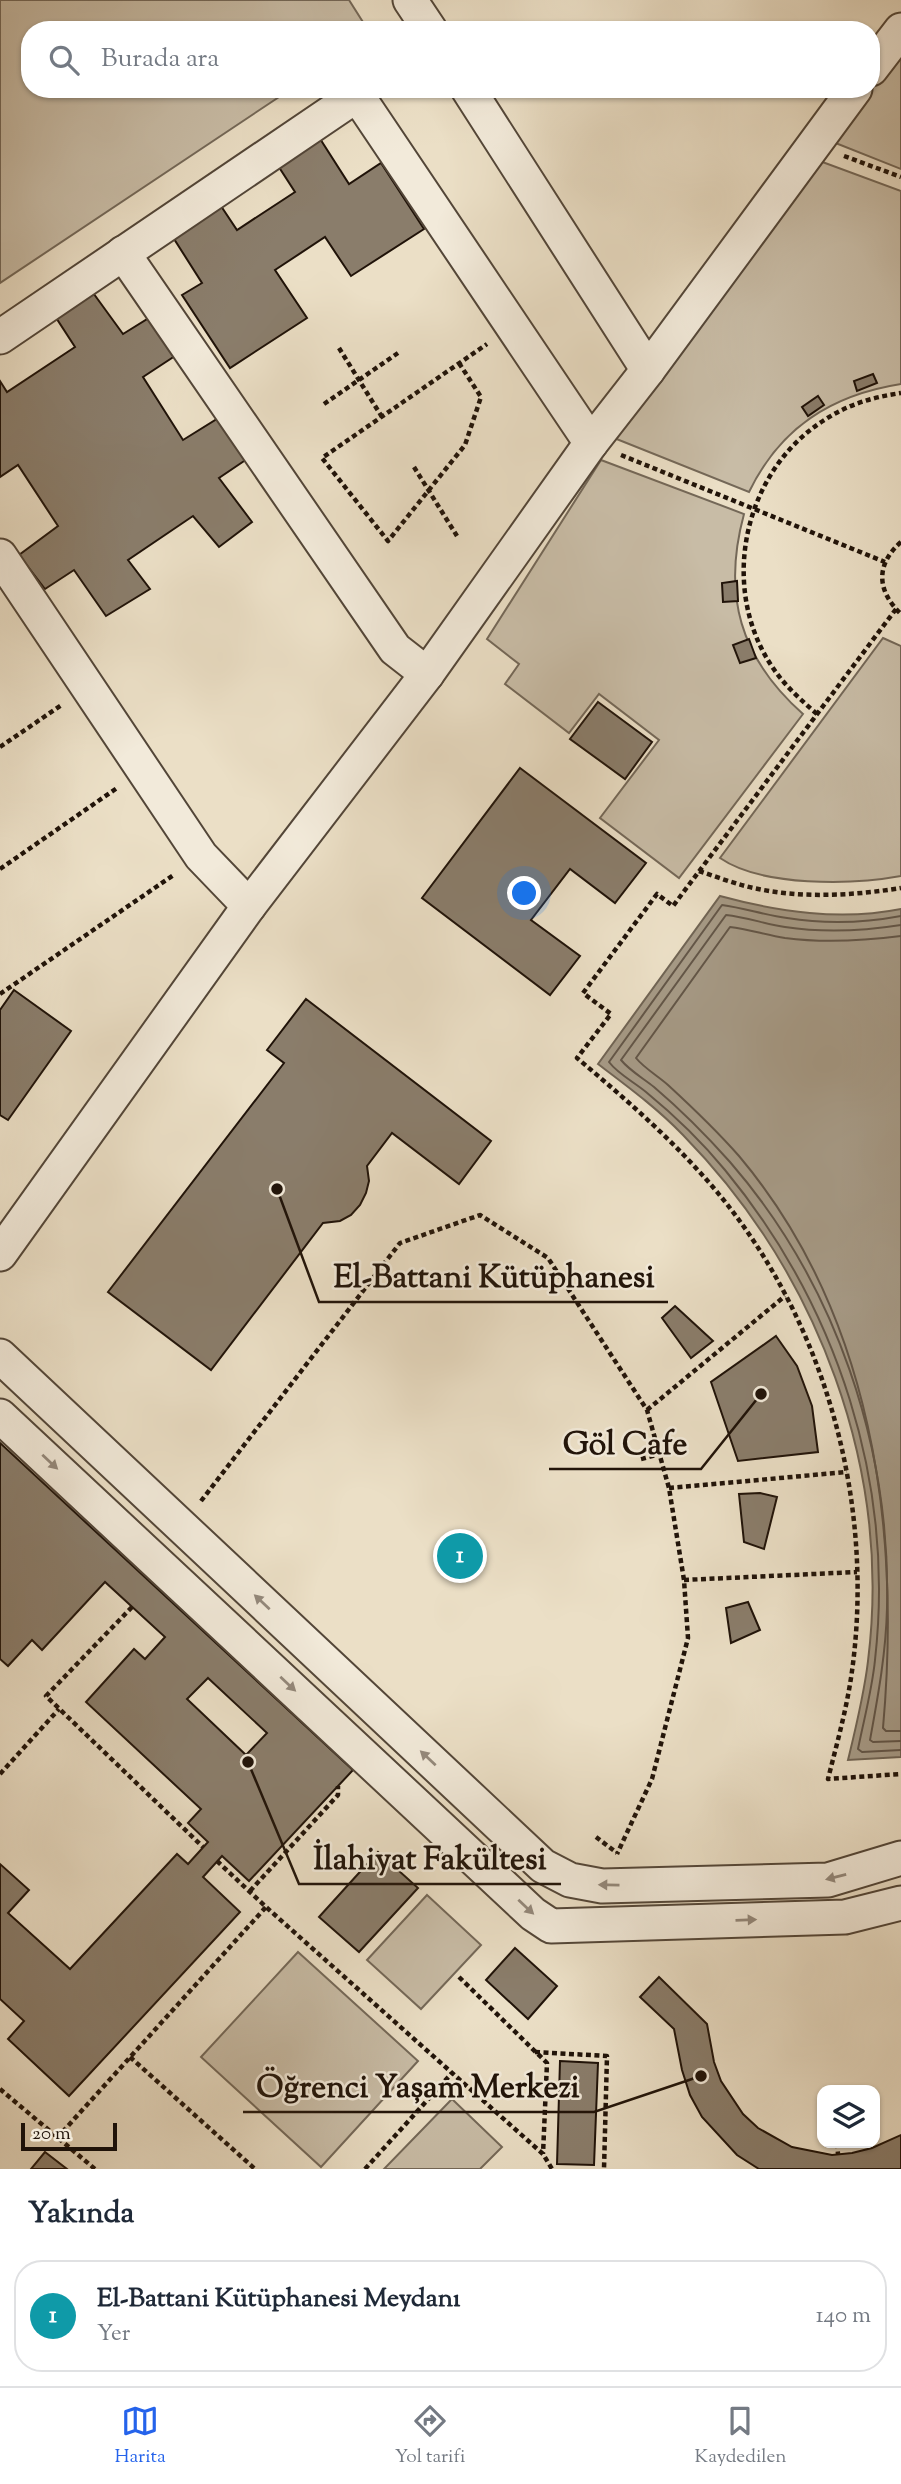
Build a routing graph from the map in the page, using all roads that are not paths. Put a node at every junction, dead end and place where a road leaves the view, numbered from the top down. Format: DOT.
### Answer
graph roads {
  1 [pos="411,0"];
  2 [pos="424,21"];
  3 [pos="901,30"];
  4 [pos="880,57"];
  5 [pos="353,98"];
  6 [pos="359,98"];
  7 [pos="474,98"];
  8 [pos="848,98"];
  9 [pos="123,253"];
  10 [pos="0,337"];
  11 [pos="648,370"];
  12 [pos="591,443"];
  13 [pos="0,556"];
  14 [pos="426,674"];
  15 [pos="249,906"];
  16 [pos="0,1254"];
  17 [pos="0,1356"];
  18 [pos="0,1416"];
  19 [pos="901,1858"];
  20 [pos="901,1903"];
  1 -- 2 [label="street"];
  3 -- 4 [label="street"];
  5 -- 9 [label="street"];
  6 -- 12 [label="street"];
  7 -- 11 [label="street"];
  8 -- 11 [label="street"];
  9 -- 10 [label="street"];
  9 -- 14 [label="street"];
  11 -- 12 [label="street"];
  12 -- 14 [label="street"];
  13 -- 15 [label="street"];
  14 -- 15 [label="street"];
  15 -- 16 [label="street"];
  19 -- 17 [label="street, one-way"];
  18 -- 20 [label="street, one-way"];
}
